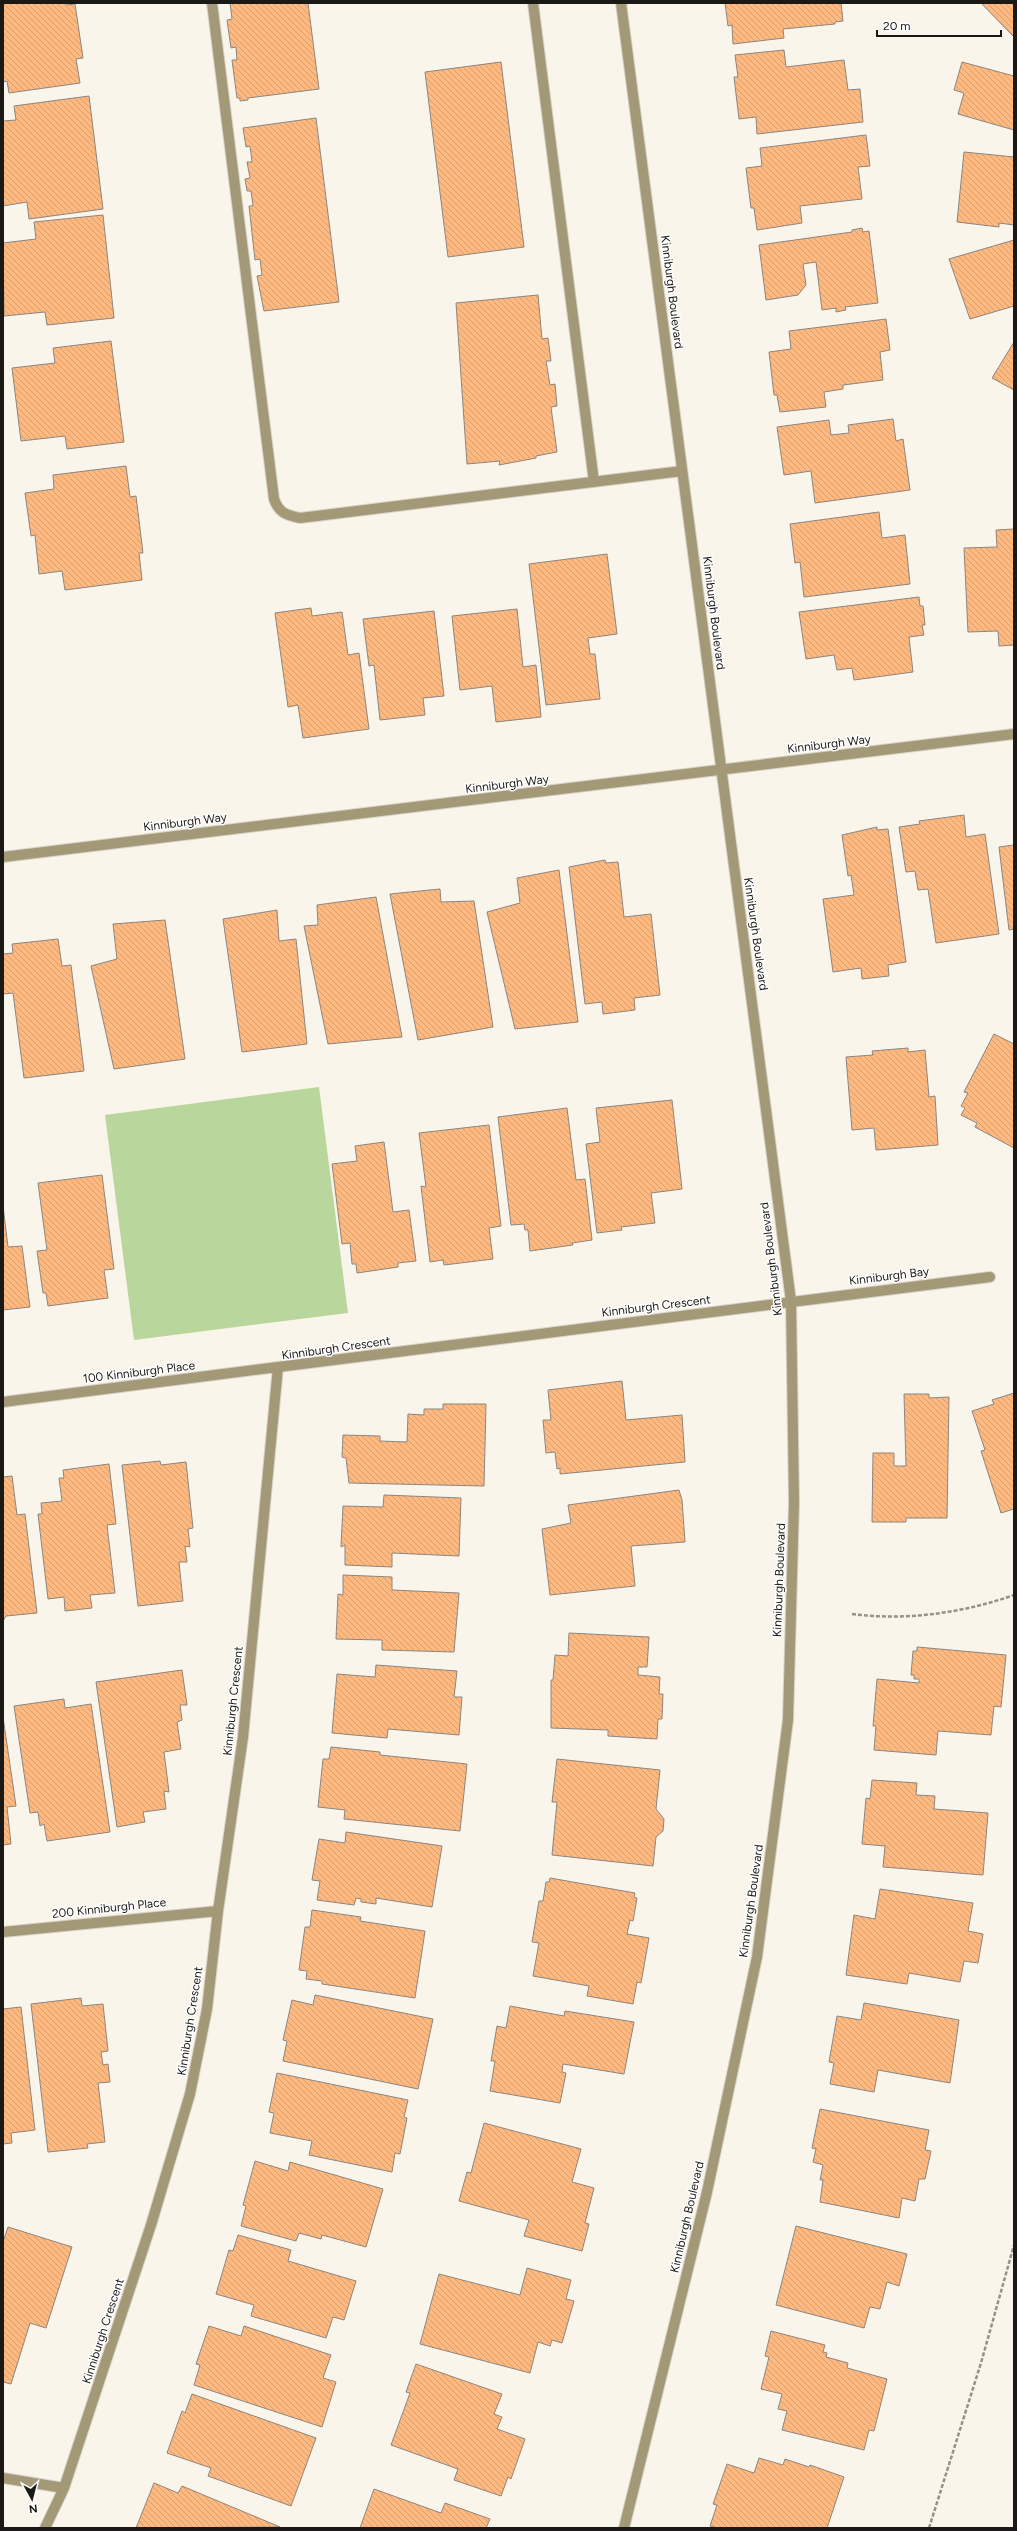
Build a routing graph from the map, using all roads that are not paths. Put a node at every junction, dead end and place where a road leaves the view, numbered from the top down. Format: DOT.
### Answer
graph roads {
  1 [pos="212,3"];
  2 [pos="533,3"];
  3 [pos="621,3"];
  4 [pos="682,471"];
  5 [pos="594,482"];
  6 [pos="1014,734"];
  7 [pos="721,771"];
  8 [pos="3,857"];
  9 [pos="990,1277"];
  10 [pos="791,1301"];
  11 [pos="278,1367"];
  12 [pos="3,1402"];
  13 [pos="218,1911"];
  14 [pos="3,1932"];
  15 [pos="3,2478"];
  16 [pos="64,2488"];
  17 [pos="44,2528"];
  18 [pos="624,2528"];
  1 -- 5 [label="street"];
  2 -- 5 [label="street"];
  3 -- 4 [label="street, Kinniburgh Boulevard"];
  4 -- 5 [label="street"];
  4 -- 7 [label="street, Kinniburgh Boulevard"];
  6 -- 7 [label="street, Kinniburgh Way"];
  7 -- 8 [label="street, Kinniburgh Way"];
  7 -- 10 [label="street, Kinniburgh Boulevard"];
  9 -- 10 [label="street, Kinniburgh Bay"];
  10 -- 11 [label="street, Kinniburgh Crescent"];
  10 -- 18 [label="street, Kinniburgh Boulevard"];
  11 -- 12 [label="street, 100 Kinniburgh Place"];
  11 -- 13 [label="street, Kinniburgh Crescent"];
  13 -- 14 [label="street, 200 Kinniburgh Place"];
  13 -- 16 [label="street, Kinniburgh Crescent"];
  15 -- 16 [label="street"];
  16 -- 17 [label="street, Kinniburgh Crescent"];
}
